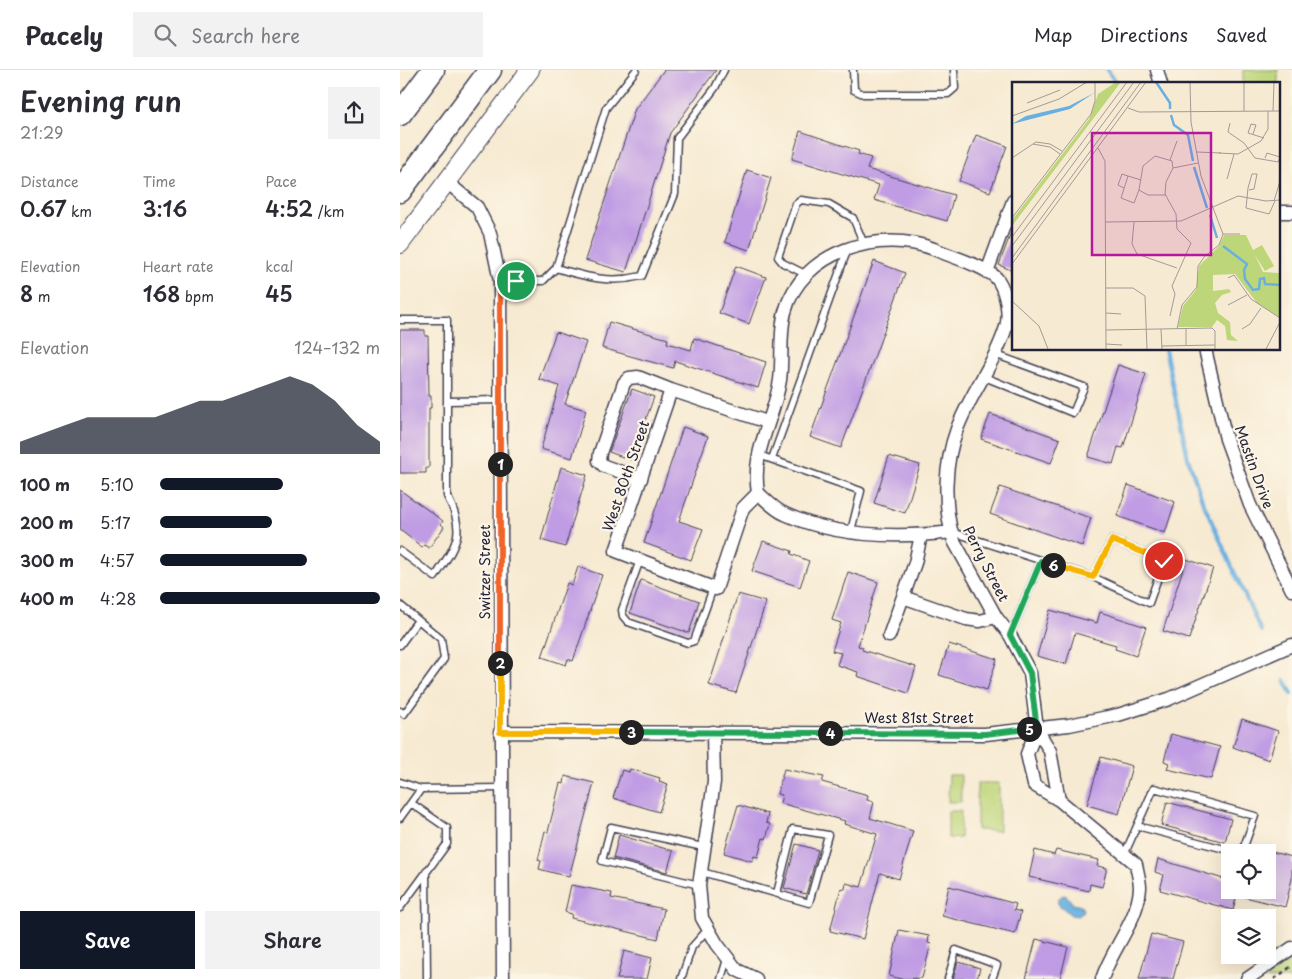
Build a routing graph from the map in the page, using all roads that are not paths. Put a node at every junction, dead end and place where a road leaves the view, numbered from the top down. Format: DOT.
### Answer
graph roads {
  1 [pos="432,70"];
  2 [pos="490,70"];
  3 [pos="530,70"];
  4 [pos="636,70"];
  5 [pos="724,70"];
  6 [pos="853,70"];
  7 [pos="954,70"];
  8 [pos="1157,70"];
  9 [pos="1161,82"];
  10 [pos="400,114"];
  11 [pos="448,183"];
  12 [pos="400,191"];
  13 [pos="1012,204"];
  14 [pos="1279,212"];
  15 [pos="1292,212"];
  16 [pos="400,244"];
  17 [pos="864,244"];
  18 [pos="848,248"];
  19 [pos="556,268"];
  20 [pos="987,272"];
  21 [pos="807,275"];
  22 [pos="500,281"];
  23 [pos="1010,297"];
  24 [pos="400,320"];
  25 [pos="1010,326"];
  26 [pos="1205,350"];
  27 [pos="994,354"];
  28 [pos="982,376"];
  29 [pos="671,390"];
  30 [pos="500,400"];
  31 [pos="447,401"];
  32 [pos="767,422"];
  33 [pos="759,454"];
  34 [pos="772,459"];
  35 [pos="641,478"];
  36 [pos="758,493"];
  37 [pos="851,530"];
  38 [pos="952,532"];
  39 [pos="921,535"];
  40 [pos="400,551"];
  41 [pos="640,560"];
  42 [pos="1041,561"];
  43 [pos="1093,577"];
  44 [pos="713,588"];
  45 [pos="1292,590"];
  46 [pos="903,597"];
  47 [pos="400,605"];
  48 [pos="996,617"];
  49 [pos="418,620"];
  50 [pos="1010,635"];
  51 [pos="889,636"];
  52 [pos="1292,645"];
  53 [pos="400,646"];
  54 [pos="400,711"];
  55 [pos="1037,729"];
  56 [pos="500,732"];
  57 [pos="714,732"];
  58 [pos="400,782"];
  59 [pos="501,788"];
  60 [pos="422,789"];
  61 [pos="1059,800"];
  62 [pos="411,804"];
  63 [pos="400,818"];
  64 [pos="1137,826"];
  65 [pos="1245,844"];
  66 [pos="703,847"];
  67 [pos="1221,848"];
  68 [pos="1125,853"];
  69 [pos="426,872"];
  70 [pos="700,879"];
  71 [pos="777,893"];
  72 [pos="400,908"];
  73 [pos="708,929"];
  74 [pos="1292,948"];
  75 [pos="727,957"];
  76 [pos="427,979"];
  77 [pos="503,979"];
  78 [pos="681,979"];
  79 [pos="721,979"];
  80 [pos="756,979"];
  81 [pos="948,979"];
  82 [pos="992,979"];
  83 [pos="1102,979"];
  84 [pos="1247,979"];
  1 -- 10 [label="highway"];
  2 -- 12 [label="highway"];
  3 -- 11 [label="street"];
  4 -- 19 [label="lane"];
  5 -- 19 [label="lane"];
  6 -- 7 [label="lane"];
  8 -- 9 [label="street"];
  11 -- 16 [label="street"];
  11 -- 22 [label="street, Switzer Street"];
  13 -- 20 [label="street"];
  14 -- 15 [label="street"];
  17 -- 18 [label="street"];
  17 -- 20 [label="street"];
  17 -- 21 [label="lane"];
  18 -- 21 [label="street"];
  18 -- 34 [label="lane"];
  19 -- 22 [label="lane"];
  20 -- 23 [label="street"];
  21 -- 32 [label="street"];
  22 -- 30 [label="street, Switzer Street"];
  23 -- 25 [label="street"];
  24 -- 31 [label="lane"];
  25 -- 27 [label="street, Perry Street"];
  26 -- 45 [label="street, Mastin Drive"];
  27 -- 28 [label="street, Perry Street"];
  27 -- 28 [label="lane"];
  28 -- 38 [label="street, Perry Street"];
  29 -- 32 [label="street"];
  29 -- 35 [label="street, West 80th Street"];
  29 -- 35 [label="street"];
  30 -- 31 [label="lane"];
  30 -- 56 [label="street, Switzer Street"];
  31 -- 40 [label="lane"];
  32 -- 33 [label="street"];
  33 -- 34 [label="lane"];
  33 -- 36 [label="street"];
  34 -- 37 [label="lane"];
  35 -- 41 [label="street, West 80th Street"];
  36 -- 37 [label="street"];
  36 -- 44 [label="street"];
  37 -- 39 [label="street"];
  38 -- 39 [label="street"];
  38 -- 42 [label="lane"];
  38 -- 48 [label="street, Perry Street"];
  39 -- 46 [label="street"];
  41 -- 44 [label="street, West 80th Street"];
  41 -- 44 [label="lane"];
  42 -- 43 [label="lane"];
  42 -- 50 [label="lane"];
  43 -- 43 [label="lane"];
  46 -- 48 [label="street"];
  46 -- 51 [label="street"];
  47 -- 49 [label="lane"];
  48 -- 50 [label="street, Perry Street"];
  49 -- 53 [label="lane"];
  49 -- 54 [label="lane"];
  50 -- 55 [label="street, Perry Street"];
  52 -- 55 [label="street, West 81st Street"];
  55 -- 57 [label="street, West 81st Street"];
  55 -- 61 [label="street, Perry Street"];
  55 -- 61 [label="street, Perry Street"];
  56 -- 57 [label="street, West 81st Street"];
  56 -- 59 [label="street, Switzer Street"];
  57 -- 66 [label="street"];
  58 -- 60 [label="lane"];
  59 -- 60 [label="lane"];
  59 -- 77 [label="street, Switzer Street"];
  60 -- 62 [label="lane"];
  61 -- 68 [label="street, Perry Street"];
  62 -- 63 [label="lane"];
  62 -- 69 [label="lane"];
  64 -- 65 [label="lane"];
  64 -- 67 [label="lane"];
  64 -- 68 [label="lane"];
  66 -- 70 [label="street"];
  66 -- 70 [label="lane"];
  68 -- 83 [label="street, Perry Street"];
  69 -- 72 [label="lane"];
  69 -- 76 [label="lane"];
  70 -- 71 [label="lane"];
  70 -- 73 [label="street"];
  71 -- 71 [label="lane"];
  73 -- 75 [label="street"];
  73 -- 78 [label="lane"];
  74 -- 84 [label="street"];
  75 -- 79 [label="lane"];
  75 -- 80 [label="street"];
  81 -- 82 [label="lane"];
}
